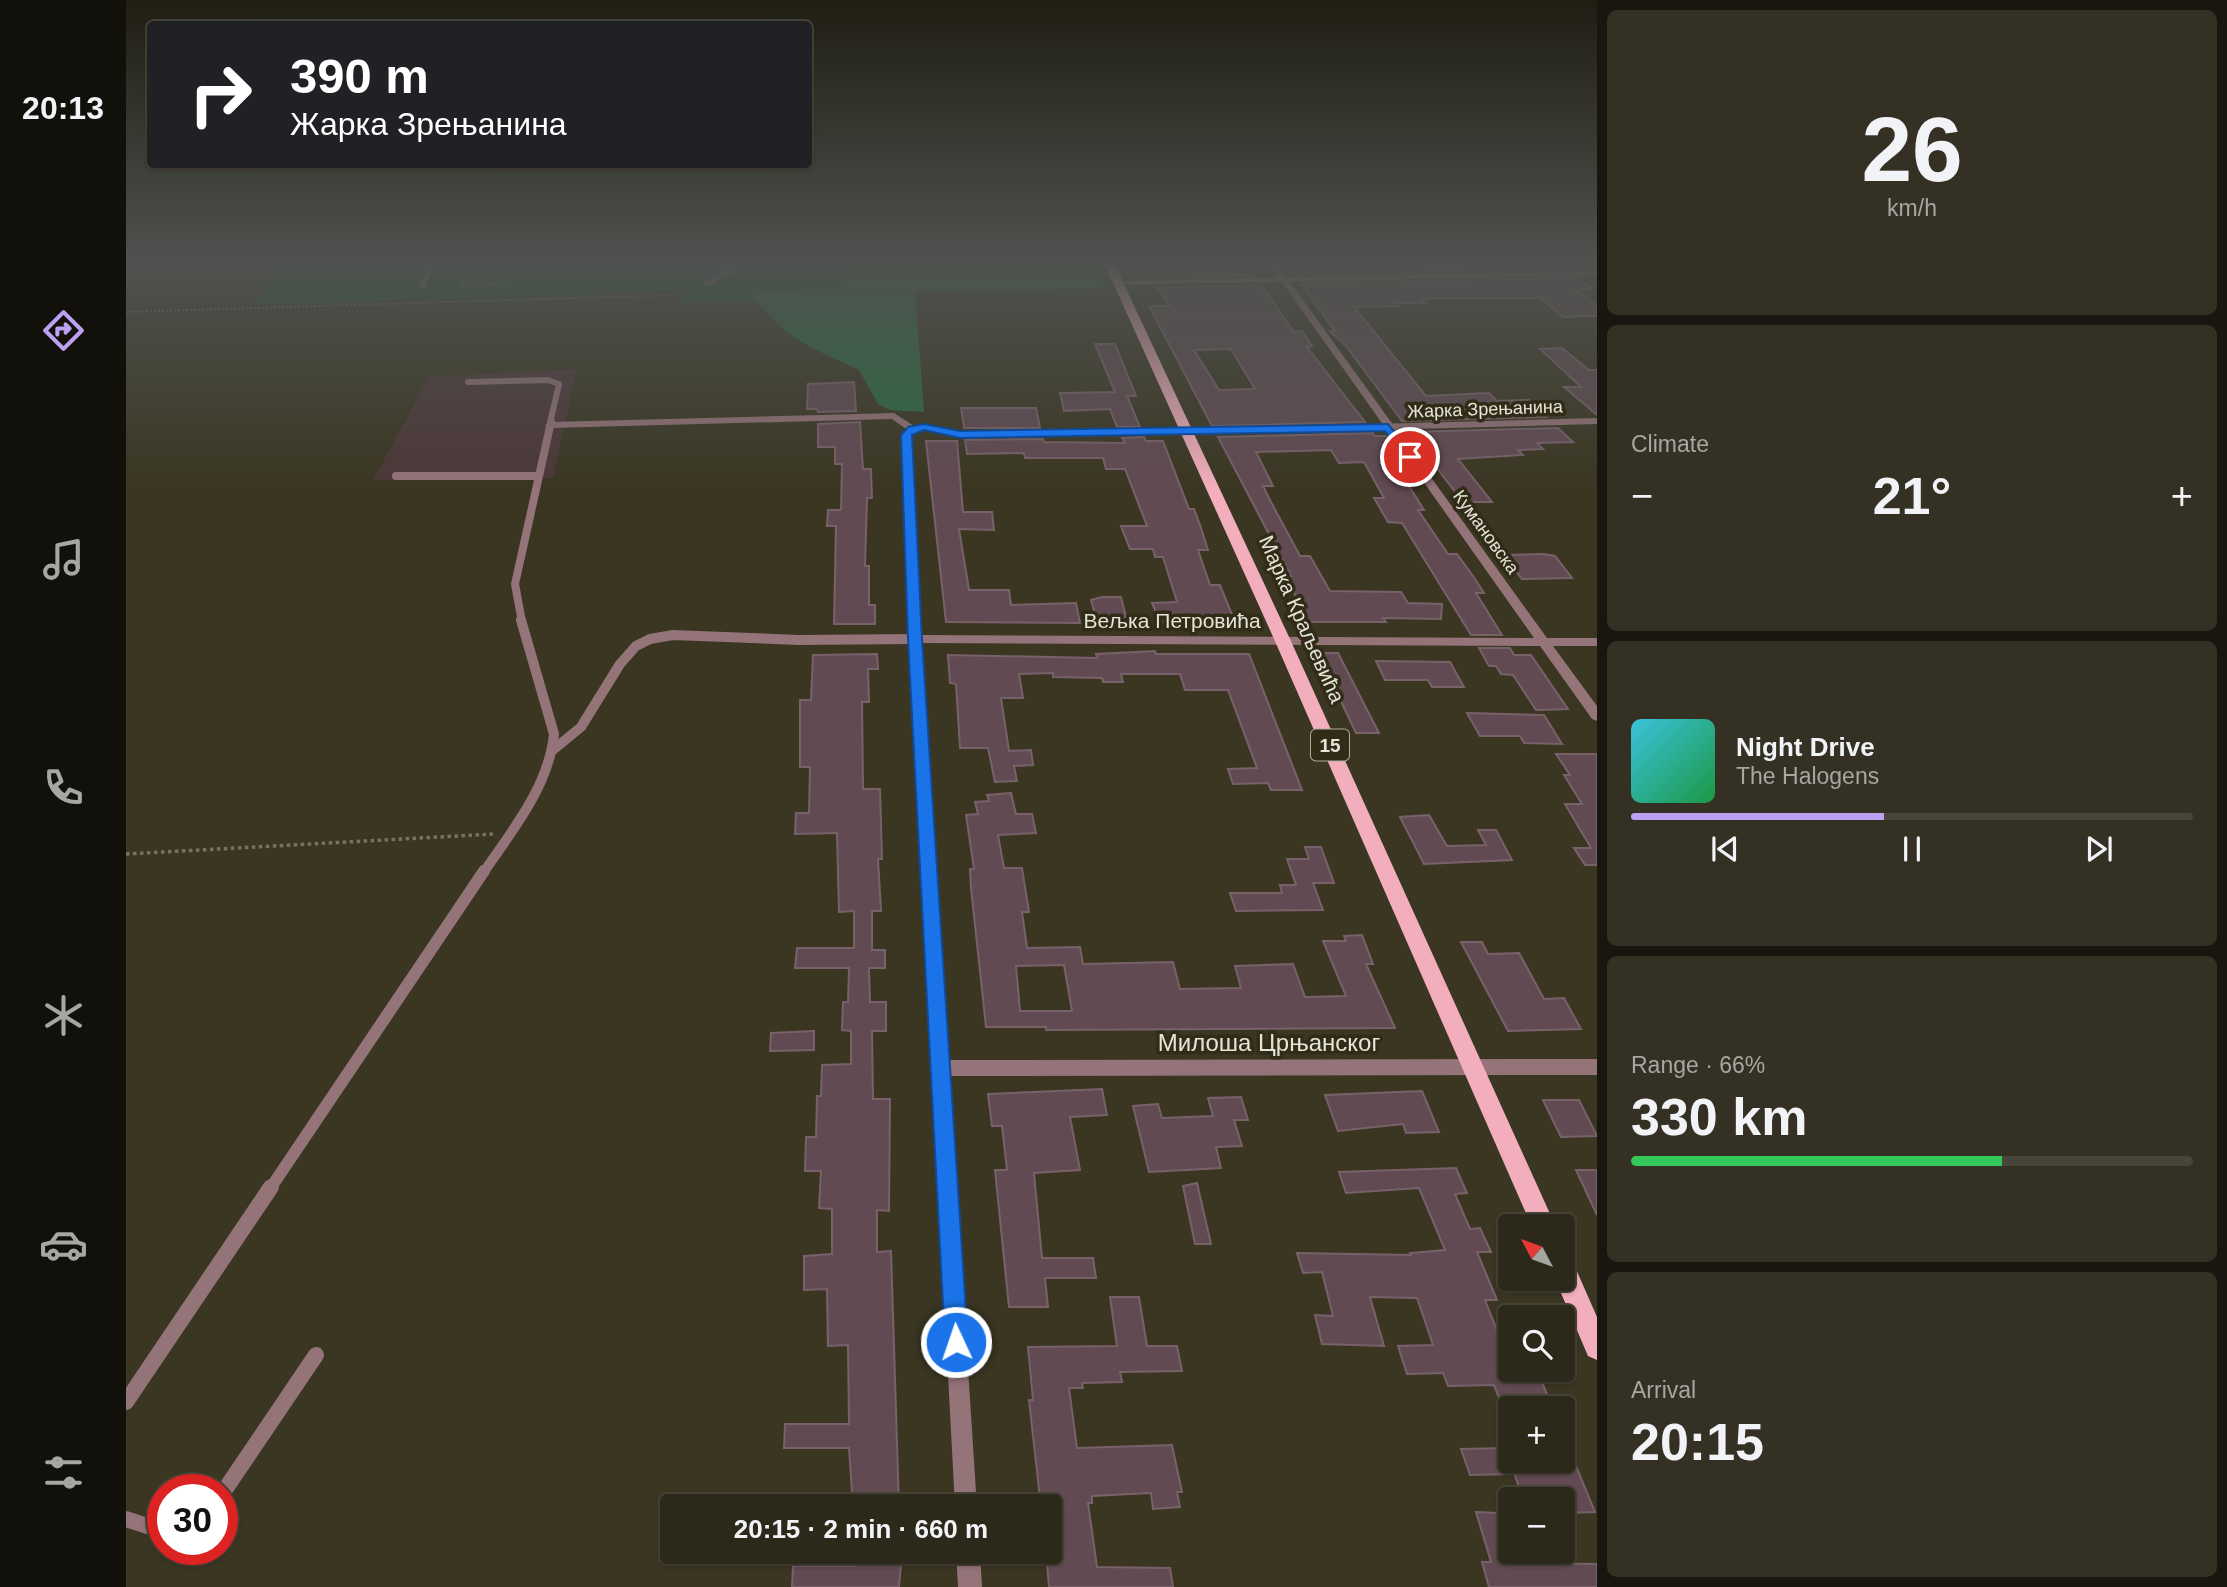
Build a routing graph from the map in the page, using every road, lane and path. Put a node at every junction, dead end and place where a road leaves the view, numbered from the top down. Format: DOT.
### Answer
graph roads {
  1 [pos="1144,339"];
  2 [pos="1326,339"];
  3 [pos="468,382"];
  4 [pos="1597,421"];
  5 [pos="550,425"];
  6 [pos="1388,427"];
  7 [pos="912,429"];
  8 [pos="1187,432"];
  9 [pos="538,475"];
  10 [pos="396,476"];
  11 [pos="915,639"];
  12 [pos="1282,639"];
  13 [pos="1544,641"];
  14 [pos="1597,642"];
  15 [pos="1597,716"];
  16 [pos="553,750"];
  17 [pos="510,833"];
  18 [pos="126,855"];
  19 [pos="1473,1066"];
  20 [pos="1597,1067"];
  21 [pos="941,1068"];
  22 [pos="1538,1214"];
  23 [pos="1573,1292"];
  24 [pos="1597,1347"];
  25 [pos="316,1355"];
  26 [pos="126,1402"];
  27 [pos="236,1474"];
  28 [pos="964,1494"];
  29 [pos="126,1519"];
  30 [pos="147,1526"];
  31 [pos="969,1564"];
  32 [pos="970,1587"];
  1 -- 8 [label="main road, Марка Краљевића / 15"];
  2 -- 6 [label="street, Кумановска"];
  3 -- 5 [label="lane"];
  4 -- 6 [label="street, Жарка Зрењанина"];
  5 -- 7 [label="street, Жарка Зрењанина"];
  5 -- 9 [label="lane"];
  6 -- 8 [label="street, Жарка Зрењанина"];
  6 -- 13 [label="street, Кумановска"];
  7 -- 8 [label="street, Жарка Зрењанина"];
  7 -- 11 [label="street"];
  8 -- 12 [label="main road, Марка Краљевића / 15"];
  9 -- 10 [label="lane"];
  9 -- 16 [label="lane"];
  11 -- 12 [label="street, Вељка Петровића"];
  11 -- 16 [label="lane"];
  11 -- 21 [label="street"];
  12 -- 13 [label="street, Вељка Петровића"];
  12 -- 19 [label="main road, Марка Краљевића / 15"];
  13 -- 14 [label="street, Вељка Петровића"];
  13 -- 15 [label="street, Кумановска"];
  16 -- 17 [label="lane"];
  17 -- 18 [label="path"];
  17 -- 26 [label="lane"];
  19 -- 20 [label="street, Милоша Црњанског"];
  19 -- 21 [label="street, Милоша Црњанског"];
  19 -- 22 [label="main road, Марка Краљевића / 15"];
  21 -- 28 [label="street"];
  23 -- 24 [label="main road"];
  25 -- 27 [label="lane"];
  29 -- 30 [label="lane"];
  31 -- 32 [label="street"];
}
